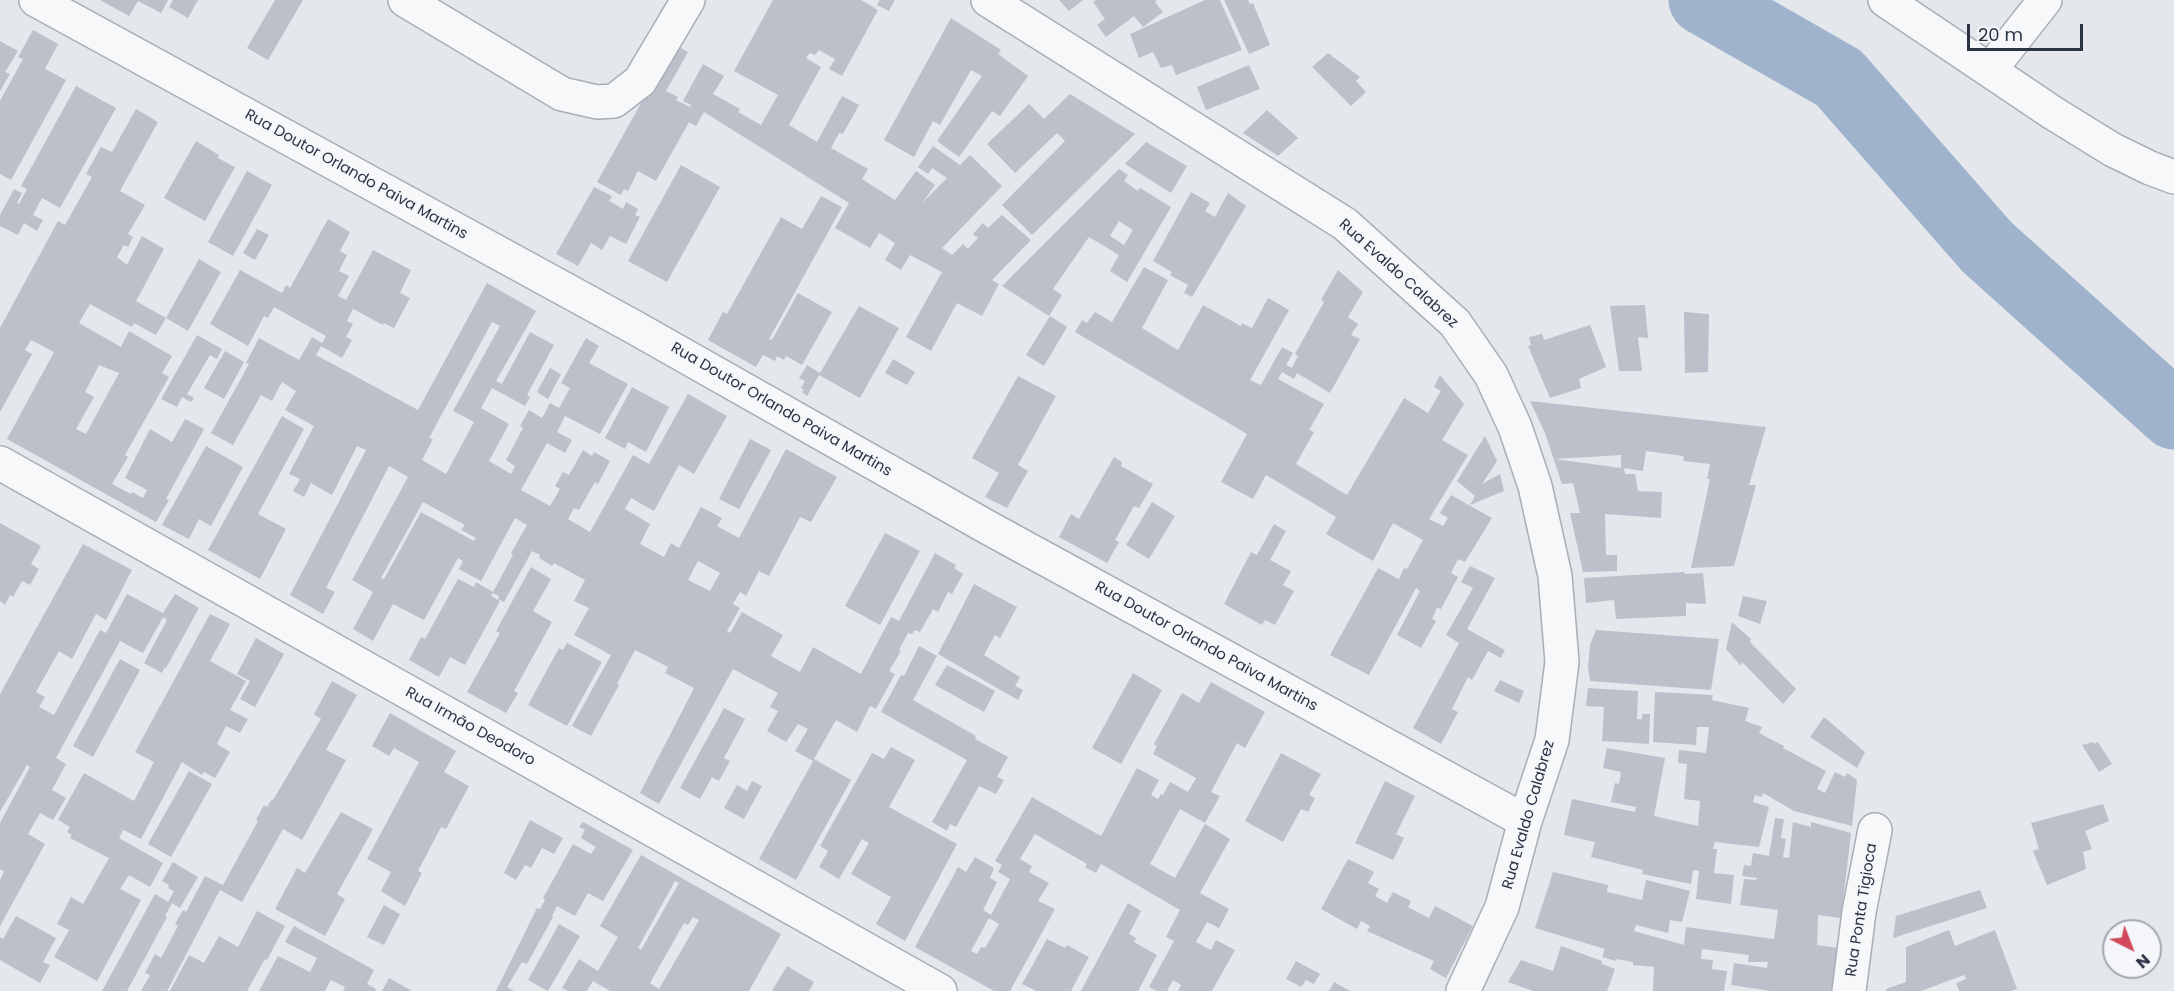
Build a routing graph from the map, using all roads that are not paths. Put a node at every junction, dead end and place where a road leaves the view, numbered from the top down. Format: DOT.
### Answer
graph roads {
  1 [pos="36,0"];
  2 [pos="405,0"];
  3 [pos="688,0"];
  4 [pos="988,0"];
  5 [pos="1885,0"];
  6 [pos="2045,0"];
  7 [pos="1990,70"];
  8 [pos="2174,177"];
  9 [pos="0,463"];
  10 [pos="1526,821"];
  11 [pos="1875,830"];
  12 [pos="940,991"];
  13 [pos="1463,991"];
  14 [pos="1849,991"];
  1 -- 10 [label="street, Rua Doutor Orlando Paiva Martins"];
  2 -- 3 [label="street"];
  4 -- 10 [label="street, Rua Evaldo Calabrez"];
  5 -- 7 [label="street"];
  6 -- 7 [label="street"];
  7 -- 8 [label="street"];
  9 -- 12 [label="street, Rua Irmão Deodoro"];
  10 -- 13 [label="street, Rua Evaldo Calabrez"];
  11 -- 14 [label="street, Rua Ponta Tigioca"];
}
